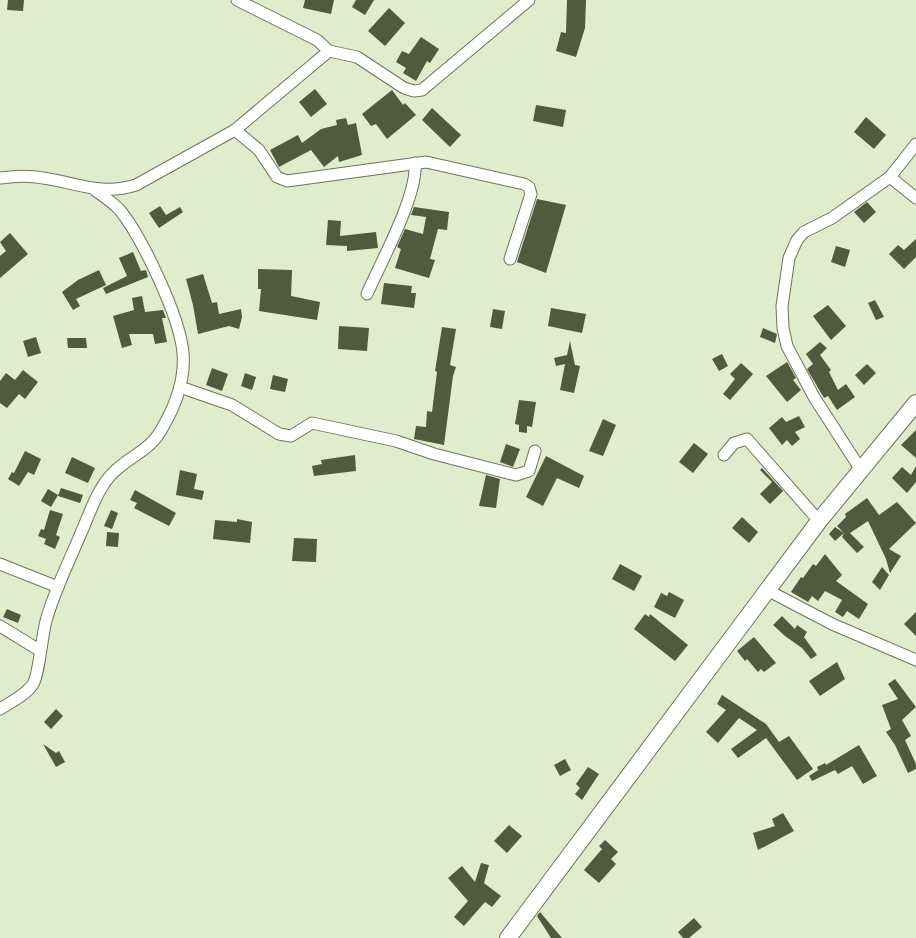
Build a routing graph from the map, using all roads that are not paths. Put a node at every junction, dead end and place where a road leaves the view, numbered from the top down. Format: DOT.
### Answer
graph roads {
  1 [pos="237,0"];
  2 [pos="529,0"];
  3 [pos="329,51"];
  4 [pos="234,130"];
  5 [pos="916,144"];
  6 [pos="415,162"];
  7 [pos="890,177"];
  8 [pos="0,178"];
  9 [pos="95,190"];
  10 [pos="916,198"];
  11 [pos="510,259"];
  12 [pos="367,294"];
  13 [pos="180,387"];
  14 [pos="916,403"];
  15 [pos="535,451"];
  16 [pos="724,454"];
  17 [pos="861,470"];
  18 [pos="819,521"];
  19 [pos="0,564"];
  20 [pos="58,587"];
  21 [pos="769,591"];
  22 [pos="0,626"];
  23 [pos="39,650"];
  24 [pos="916,660"];
  25 [pos="0,709"];
  26 [pos="508,938"];
  1 -- 3 [label="street"];
  2 -- 3 [label="street"];
  3 -- 4 [label="street"];
  4 -- 6 [label="street"];
  4 -- 9 [label="street"];
  5 -- 7 [label="street"];
  6 -- 11 [label="street"];
  6 -- 12 [label="street"];
  7 -- 10 [label="street"];
  7 -- 17 [label="street"];
  8 -- 9 [label="street"];
  9 -- 13 [label="street"];
  13 -- 15 [label="street"];
  13 -- 20 [label="street"];
  14 -- 17 [label="street"];
  16 -- 18 [label="street"];
  17 -- 18 [label="street"];
  18 -- 21 [label="street"];
  19 -- 20 [label="street"];
  20 -- 23 [label="street"];
  21 -- 24 [label="street"];
  21 -- 26 [label="street"];
  22 -- 23 [label="street"];
  23 -- 25 [label="street"];
}
